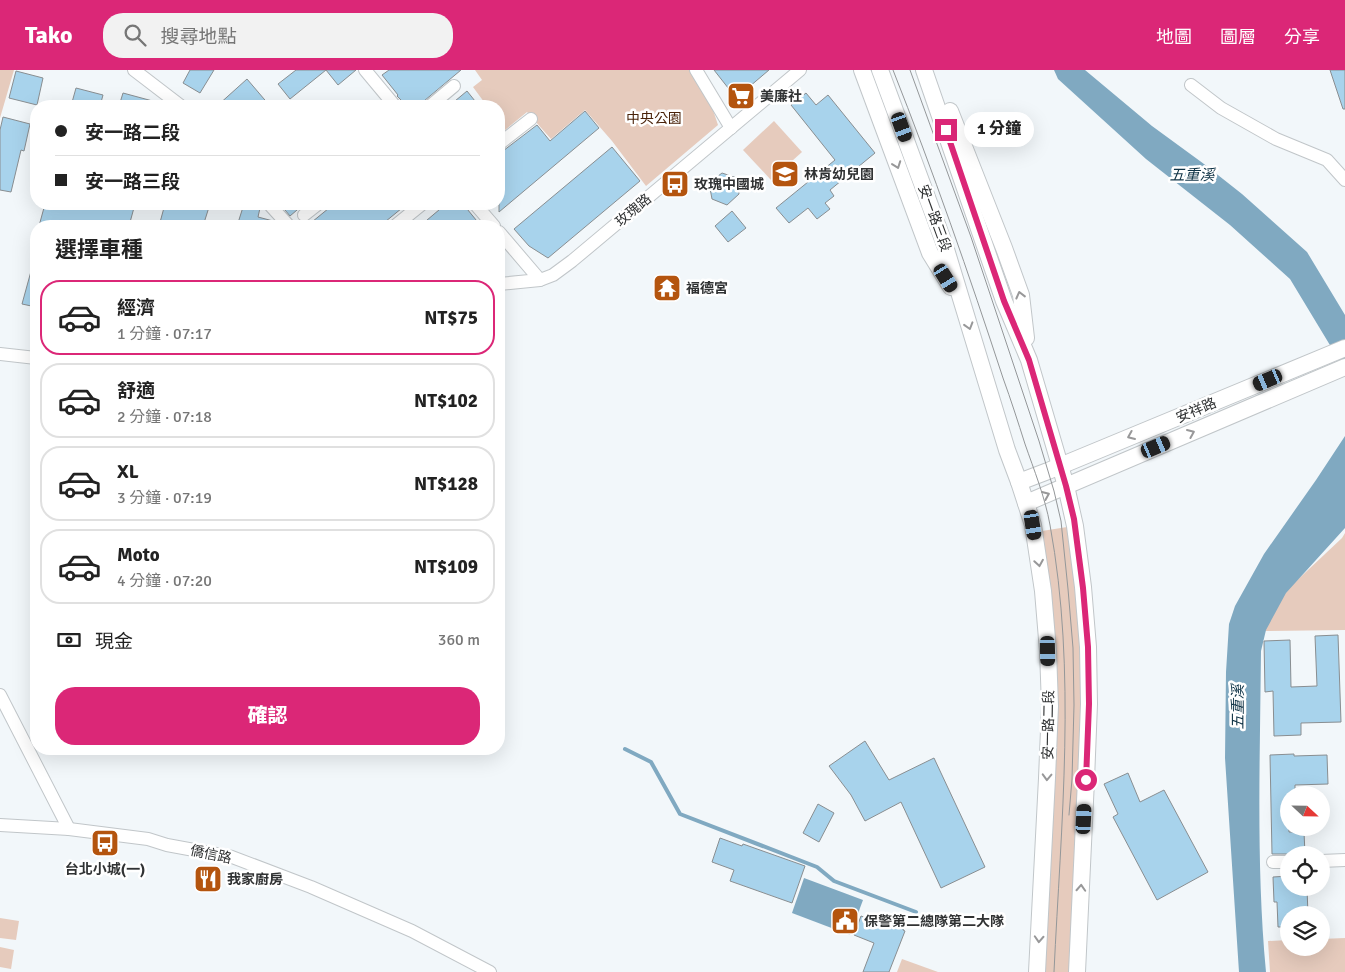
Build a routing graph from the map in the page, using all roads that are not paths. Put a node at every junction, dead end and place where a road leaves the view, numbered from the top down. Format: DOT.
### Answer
graph roads {
  1 [pos="134,70"];
  2 [pos="365,70"];
  3 [pos="696,70"];
  4 [pos="800,70"];
  5 [pos="862,70"];
  6 [pos="880,70"];
  7 [pos="929,73"];
  8 [pos="1191,85"];
  9 [pos="454,86"];
  10 [pos="173,100"];
  11 [pos="390,100"];
  12 [pos="437,100"];
  13 [pos="531,120"];
  14 [pos="732,128"];
  15 [pos="505,140"];
  16 [pos="1345,180"];
  17 [pos="274,210"];
  18 [pos="310,210"];
  19 [pos="415,210"];
  20 [pos="481,210"];
  21 [pos="304,215"];
  22 [pos="284,220"];
  23 [pos="402,220"];
  24 [pos="489,220"];
  25 [pos="505,239"];
  26 [pos="540,280"];
  27 [pos="505,283"];
  28 [pos="962,304"];
  29 [pos="1345,348"];
  30 [pos="0,354"];
  31 [pos="30,357"];
  32 [pos="1338,370"];
  33 [pos="1060,466"];
  34 [pos="1019,482"];
  35 [pos="1066,486"];
  36 [pos="1026,503"];
  37 [pos="0,695"];
  38 [pos="30,753"];
  39 [pos="31,755"];
  40 [pos="0,825"];
  41 [pos="69,829"];
  42 [pos="1345,860"];
  43 [pos="1330,861"];
  44 [pos="1273,862"];
  45 [pos="1280,862"];
  46 [pos="490,972"];
  47 [pos="1037,972"];
  48 [pos="1077,972"];
  1 -- 10 [label="street"];
  2 -- 11 [label="street"];
  3 -- 14 [label="street"];
  4 -- 14 [label="street, 玫瑰路"];
  5 -- 28 [label="street, one-way"];
  6 -- 28 [label="street, 安一路三段"];
  33 -- 7 [label="street, one-way"];
  8 -- 16 [label="street"];
  9 -- 12 [label="street"];
  13 -- 15 [label="street"];
  14 -- 26 [label="street, 玫瑰路"];
  17 -- 22 [label="street"];
  18 -- 21 [label="street"];
  19 -- 23 [label="street"];
  20 -- 24 [label="street"];
  25 -- 26 [label="street"];
  26 -- 27 [label="street, 玫瑰路"];
  28 -- 34 [label="street, 安一路三段, one-way"];
  29 -- 33 [label="street, 安祥路, one-way"];
  30 -- 31 [label="street"];
  35 -- 32 [label="street, 安祥路, one-way"];
  33 -- 34 [label="street, 安祥路"];
  33 -- 35 [label="street"];
  34 -- 36 [label="street, 安一路二段"];
  36 -- 35 [label="street, 安祥路, one-way"];
  48 -- 35 [label="street, one-way"];
  36 -- 47 [label="street, 安一路二段, one-way"];
  37 -- 38 [label="street"];
  39 -- 41 [label="street"];
  40 -- 41 [label="street, 僑信路"];
  41 -- 46 [label="street, 僑信路"];
  42 -- 43 [label="street"];
  44 -- 45 [label="street"];
}
